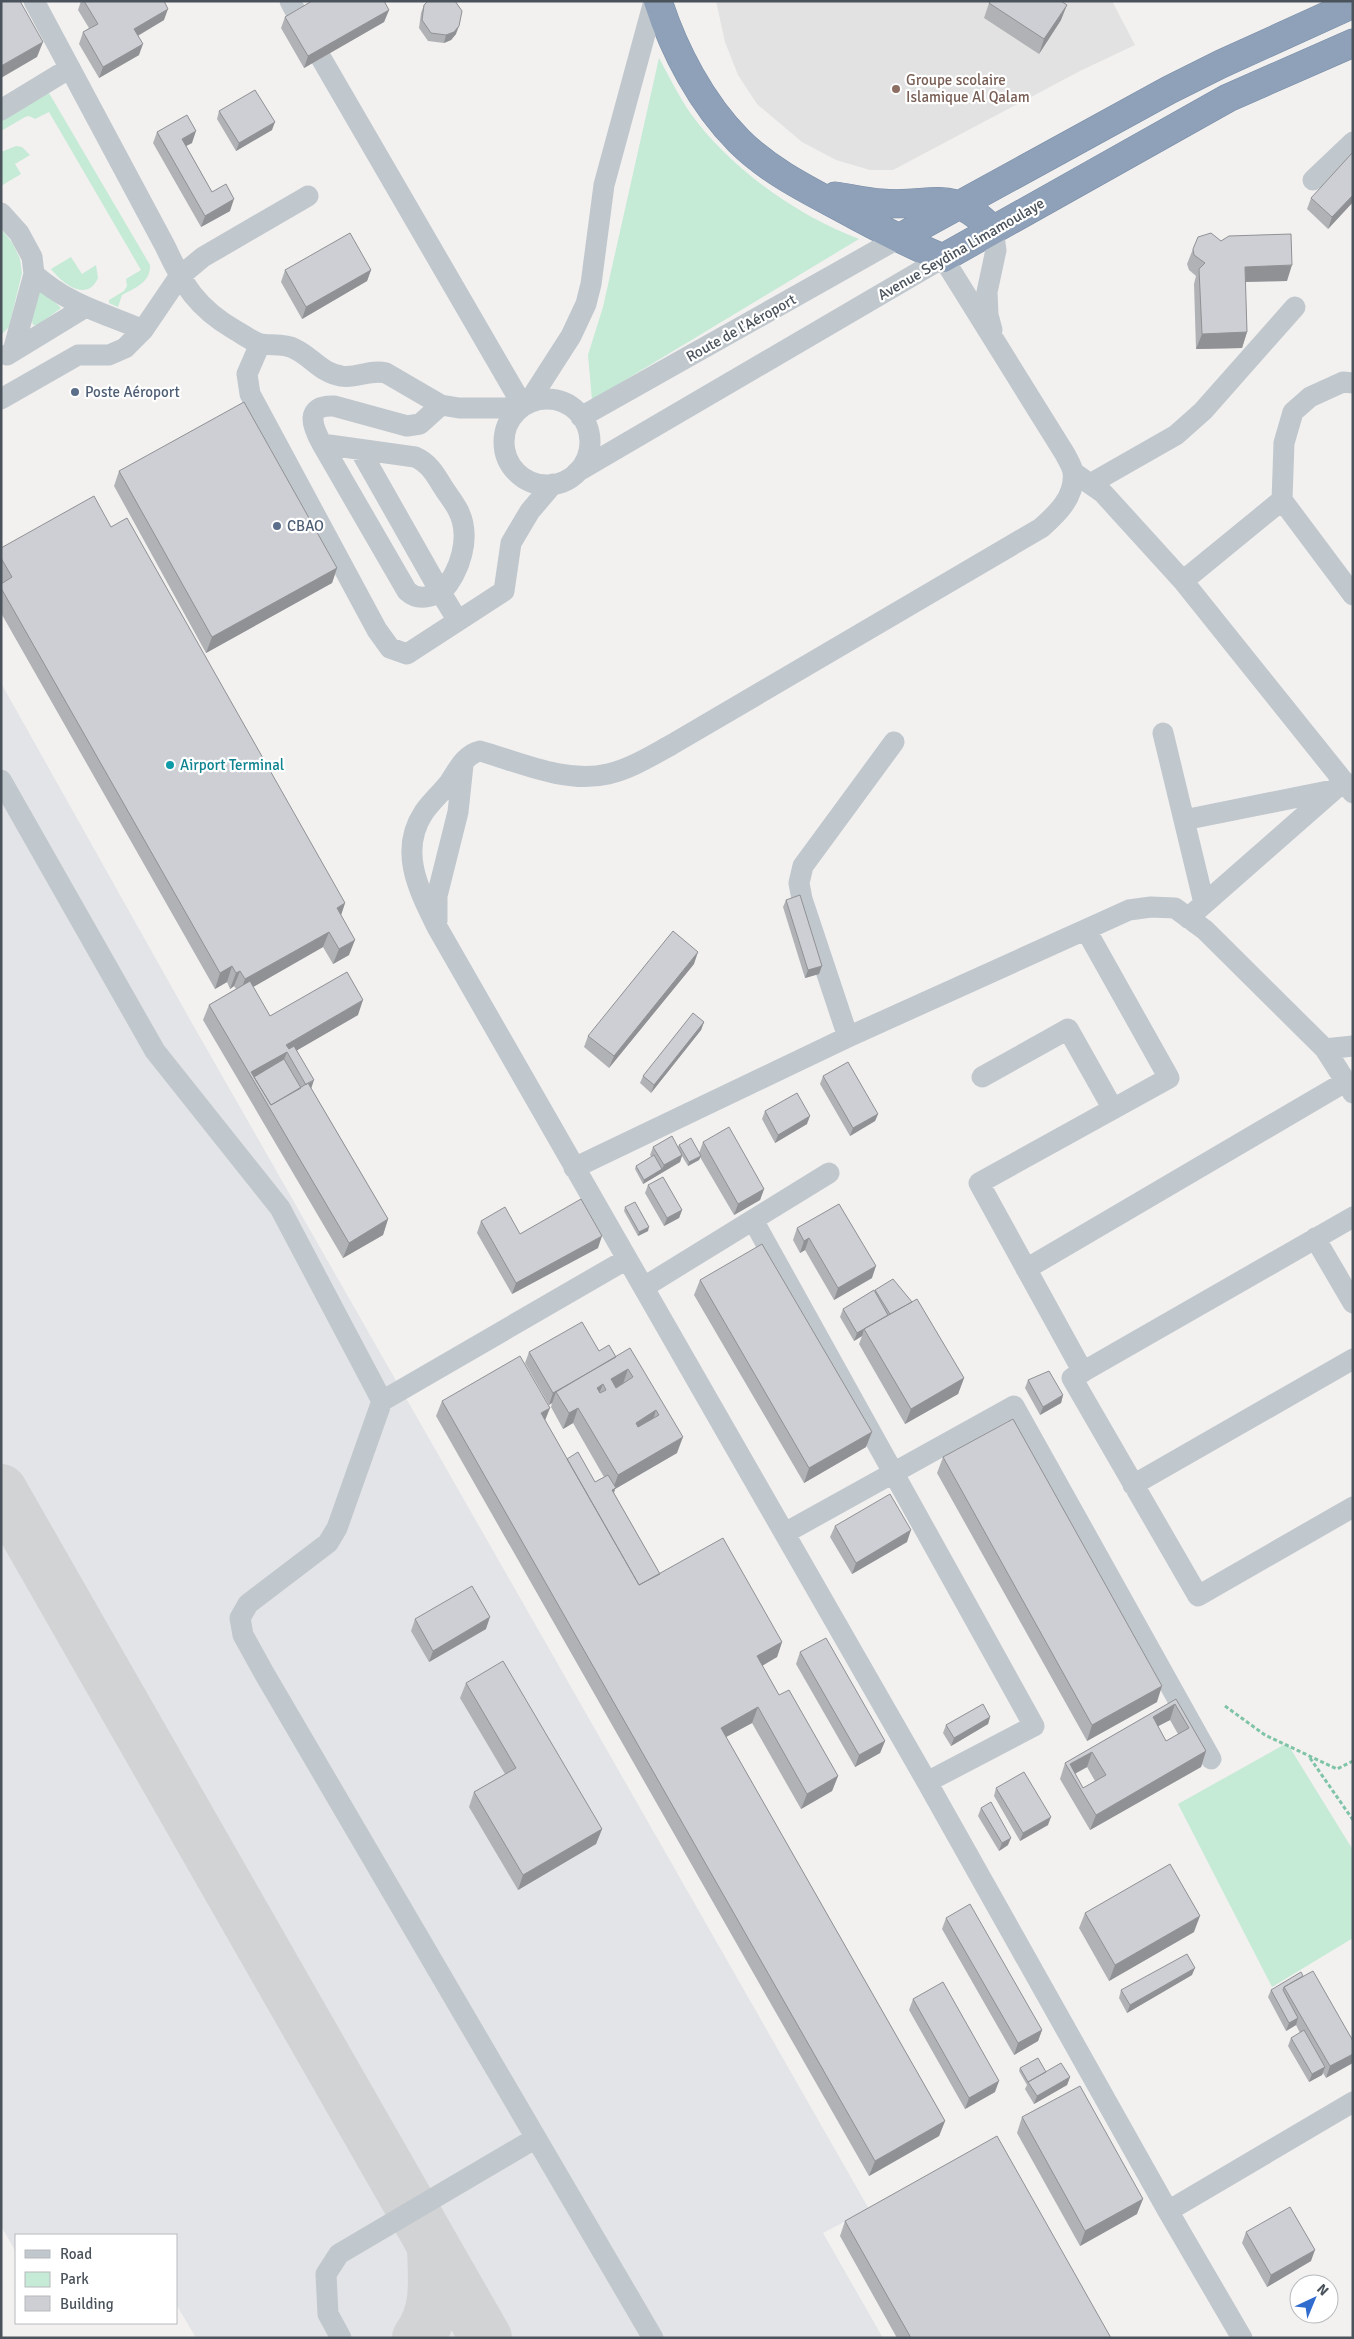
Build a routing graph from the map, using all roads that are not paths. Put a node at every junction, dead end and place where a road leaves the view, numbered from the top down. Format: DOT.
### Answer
graph roads {
  1 [pos="34,1"];
  2 [pos="656,1"];
  3 [pos="678,1"];
  4 [pos="1353,4"];
  5 [pos="674,41"];
  6 [pos="1353,43"];
  7 [pos="321,58"];
  8 [pos="70,68"];
  9 [pos="1,110"];
  10 [pos="1353,142"];
  11 [pos="1313,180"];
  12 [pos="810,191"];
  13 [pos="308,196"];
  14 [pos="960,204"];
  15 [pos="1,213"];
  16 [pos="993,230"];
  17 [pos="899,238"];
  18 [pos="943,258"];
  19 [pos="34,274"];
  20 [pos="179,277"];
  21 [pos="1295,307"];
  22 [pos="84,308"];
  23 [pos="142,330"];
  24 [pos="995,342"];
  25 [pos="260,344"];
  26 [pos="7,355"];
  27 [pos="1353,383"];
  28 [pos="1,399"];
  29 [pos="441,405"];
  30 [pos="524,405"];
  31 [pos="581,417"];
  32 [pos="322,444"];
  33 [pos="360,450"];
  34 [pos="577,472"];
  35 [pos="1081,478"];
  36 [pos="552,484"];
  37 [pos="1282,500"];
  38 [pos="1184,581"];
  39 [pos="441,593"];
  40 [pos="1353,595"];
  41 [pos="458,622"];
  42 [pos="1163,733"];
  43 [pos="894,742"];
  44 [pos="463,764"];
  45 [pos="1,780"];
  46 [pos="1343,788"];
  47 [pos="1184,820"];
  48 [pos="1204,903"];
  49 [pos="1188,918"];
  50 [pos="438,927"];
  51 [pos="1086,930"];
  52 [pos="848,1037"];
  53 [pos="1353,1046"];
  54 [pos="1325,1049"];
  55 [pos="982,1077"];
  56 [pos="1349,1088"];
  57 [pos="1113,1109"];
  58 [pos="574,1168"];
  59 [pos="829,1172"];
  60 [pos="1353,1217"];
  61 [pos="753,1220"];
  62 [pos="1315,1238"];
  63 [pos="626,1258"];
  64 [pos="1026,1269"];
  65 [pos="644,1287"];
  66 [pos="1353,1303"];
  67 [pos="1353,1359"];
  68 [pos="1082,1372"];
  69 [pos="382,1401"];
  70 [pos="894,1473"];
  71 [pos="1134,1485"];
  72 [pos="1353,1507"];
  73 [pos="785,1533"];
  74 [pos="1212,1760"];
  75 [pos="927,1782"];
  76 [pos="1353,2102"];
  77 [pos="536,2138"];
  78 [pos="1168,2211"];
  79 [pos="341,2338"];
  80 [pos="653,2338"];
  81 [pos="1242,2338"];
  1 -- 8 [label="street"];
  2 -- 5 [label="highway"];
  2 -- 30 [label="street"];
  3 -- 5 [label="highway"];
  4 -- 14 [label="highway"];
  5 -- 12 [label="highway"];
  6 -- 16 [label="highway, Avenue Seydina Limamoulaye"];
  7 -- 30 [label="street"];
  8 -- 9 [label="street"];
  8 -- 20 [label="street"];
  10 -- 11 [label="street"];
  12 -- 14 [label="highway"];
  12 -- 17 [label="highway"];
  13 -- 20 [label="street"];
  14 -- 16 [label="highway"];
  14 -- 17 [label="highway"];
  15 -- 19 [label="street"];
  16 -- 18 [label="highway, Avenue Seydina Limamoulaye"];
  16 -- 24 [label="street"];
  17 -- 18 [label="highway"];
  17 -- 31 [label="street, Route de l'Aéroport"];
  18 -- 24 [label="street"];
  18 -- 34 [label="street, Avenue Seydina Limamoulaye"];
  19 -- 22 [label="street"];
  19 -- 26 [label="street"];
  20 -- 23 [label="street"];
  20 -- 25 [label="street"];
  21 -- 35 [label="street"];
  22 -- 23 [label="street"];
  22 -- 26 [label="street"];
  23 -- 28 [label="street"];
  24 -- 35 [label="street"];
  25 -- 29 [label="street"];
  25 -- 41 [label="street"];
  27 -- 37 [label="street"];
  29 -- 30 [label="street"];
  29 -- 32 [label="street"];
  30 -- 31 [label="street"];
  30 -- 36 [label="street"];
  31 -- 34 [label="street"];
  32 -- 33 [label="street"];
  32 -- 39 [label="street"];
  33 -- 39 [label="street"];
  33 -- 39 [label="street"];
  34 -- 36 [label="street"];
  35 -- 38 [label="street"];
  35 -- 44 [label="street"];
  36 -- 41 [label="street"];
  37 -- 38 [label="street"];
  37 -- 40 [label="street"];
  38 -- 46 [label="street"];
  39 -- 41 [label="street"];
  42 -- 47 [label="street"];
  43 -- 52 [label="street"];
  44 -- 50 [label="street"];
  44 -- 50 [label="street"];
  45 -- 69 [label="street"];
  46 -- 47 [label="street"];
  46 -- 48 [label="street"];
  47 -- 48 [label="street"];
  48 -- 49 [label="street"];
  49 -- 51 [label="street"];
  49 -- 54 [label="street"];
  50 -- 58 [label="street"];
  51 -- 52 [label="street"];
  51 -- 57 [label="street"];
  52 -- 58 [label="street"];
  53 -- 54 [label="street"];
  54 -- 56 [label="street"];
  55 -- 57 [label="street"];
  56 -- 64 [label="street"];
  57 -- 64 [label="street"];
  58 -- 63 [label="street"];
  59 -- 61 [label="street"];
  60 -- 62 [label="street"];
  61 -- 65 [label="street"];
  61 -- 70 [label="street"];
  62 -- 66 [label="street"];
  62 -- 68 [label="street"];
  63 -- 65 [label="street"];
  63 -- 69 [label="street"];
  64 -- 68 [label="street"];
  65 -- 73 [label="street"];
  67 -- 71 [label="street"];
  68 -- 71 [label="street"];
  69 -- 77 [label="street"];
  70 -- 73 [label="street"];
  70 -- 74 [label="street"];
  70 -- 75 [label="street"];
  71 -- 72 [label="street"];
  73 -- 75 [label="street"];
  75 -- 78 [label="street"];
  76 -- 78 [label="street"];
  77 -- 79 [label="street"];
  77 -- 80 [label="street"];
  78 -- 81 [label="street"];
}
